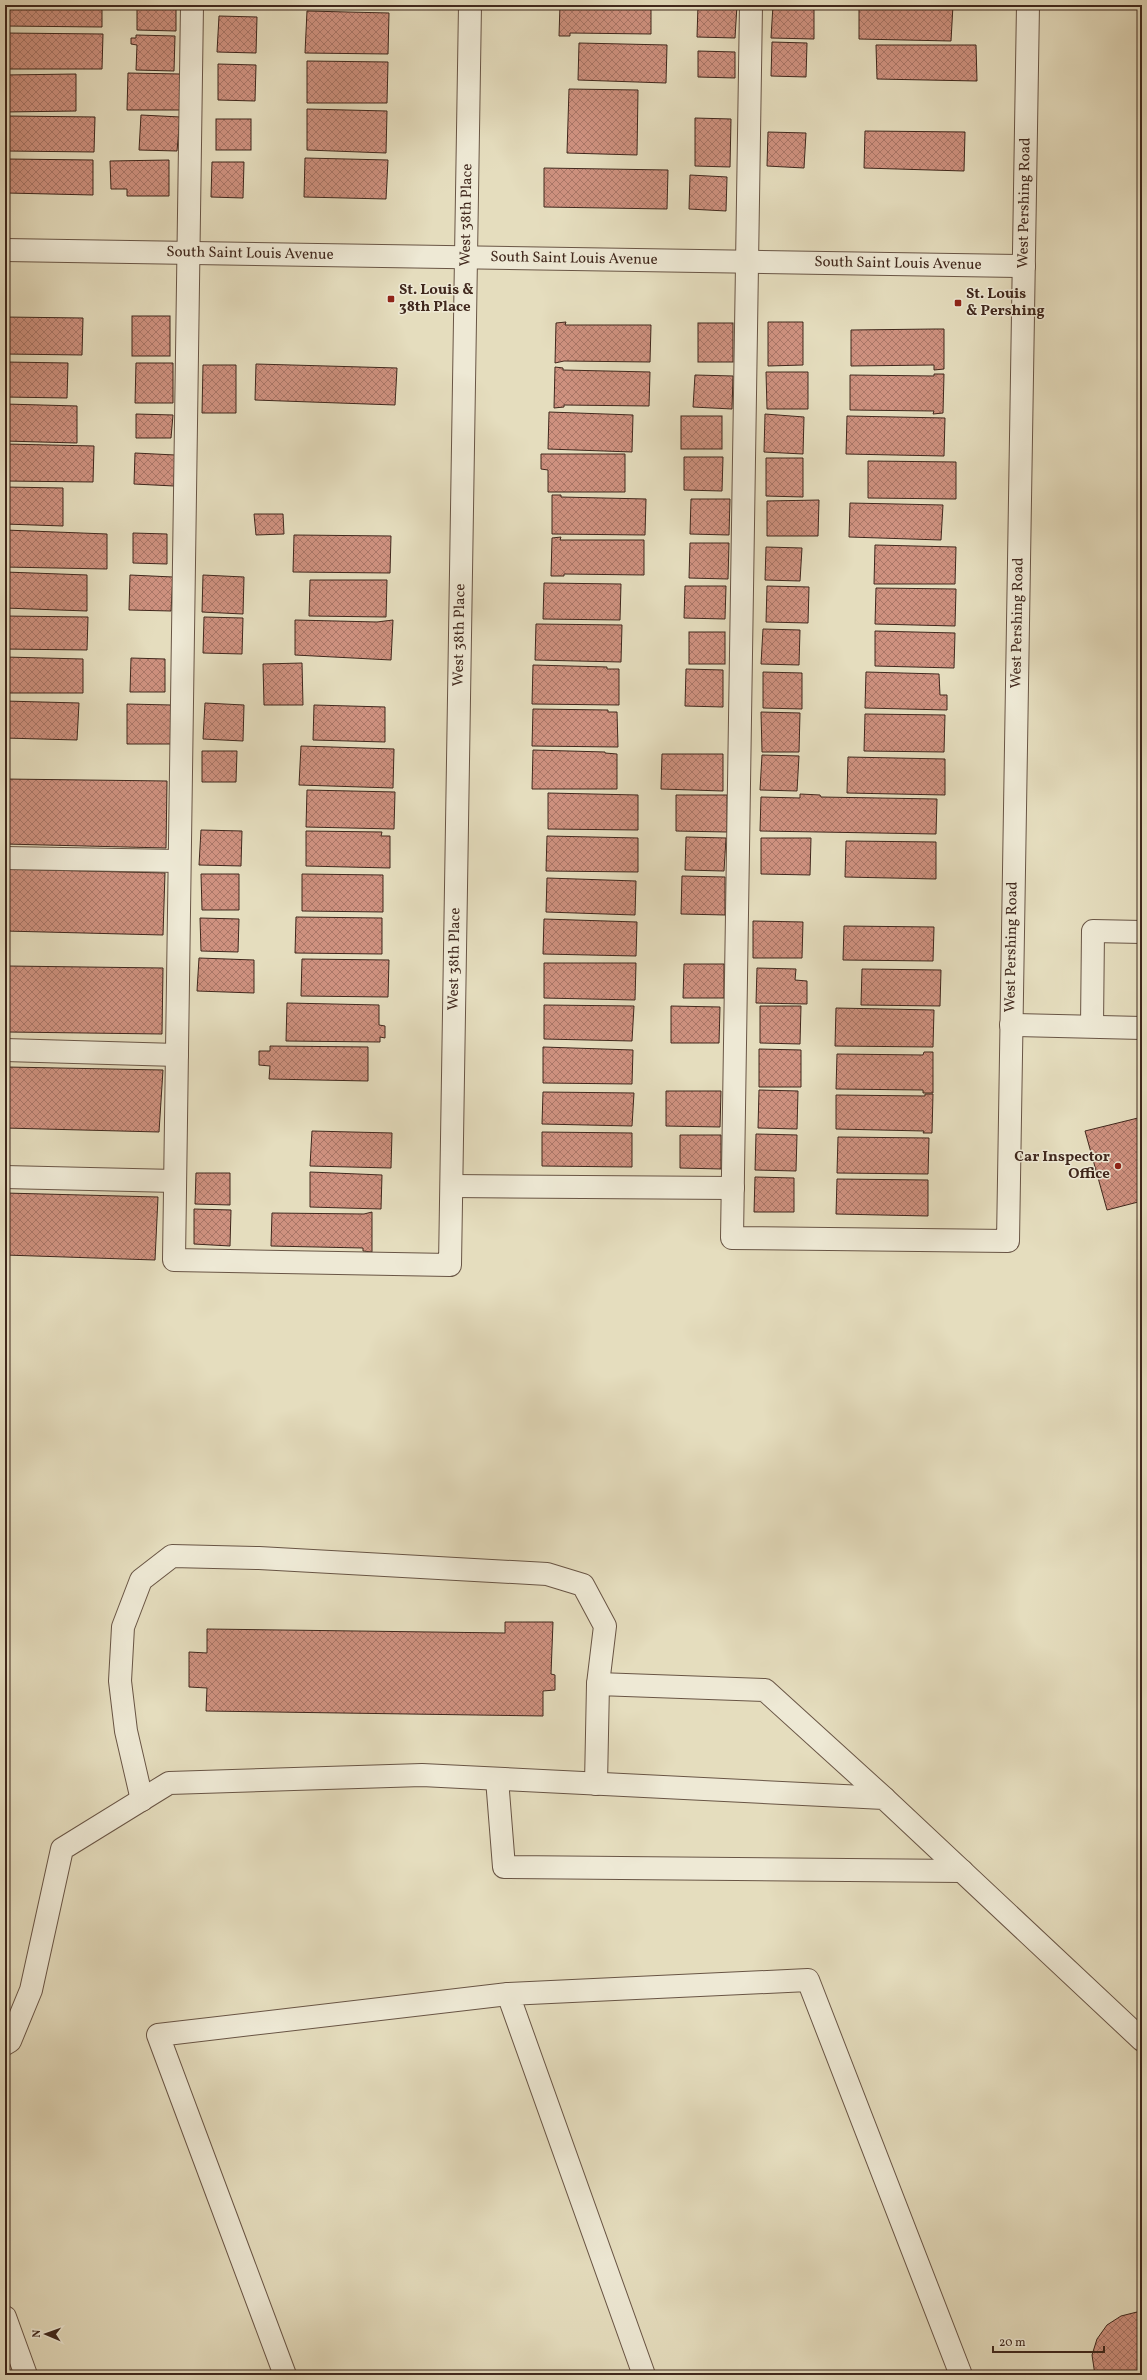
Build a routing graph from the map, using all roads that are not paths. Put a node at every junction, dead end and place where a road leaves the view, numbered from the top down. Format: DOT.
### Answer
graph roads {
  1 [pos="192,5"];
  2 [pos="470,5"];
  3 [pos="751,5"];
  4 [pos="1028,5"];
  5 [pos="5,250"];
  6 [pos="188,253"];
  7 [pos="466,257"];
  8 [pos="747,261"];
  9 [pos="1024,266"];
  10 [pos="5,858"];
  11 [pos="179,861"];
  12 [pos="1142,932"];
  13 [pos="1011,1025"];
  14 [pos="1092,1026"];
  15 [pos="1142,1028"];
  16 [pos="5,1050"];
  17 [pos="177,1055"];
  18 [pos="5,1177"];
  19 [pos="175,1181"];
  20 [pos="452,1186"];
  21 [pos="733,1188"];
  22 [pos="598,1684"];
  23 [pos="497,1779"];
  24 [pos="596,1784"];
  25 [pos="884,1798"];
  26 [pos="142,1800"];
  27 [pos="962,1871"];
  28 [pos="508,1994"];
  29 [pos="1142,2040"];
  30 [pos="5,2044"];
  31 [pos="5,2317"];
  32 [pos="26,2375"];
  33 [pos="285,2375"];
  34 [pos="644,2375"];
  35 [pos="961,2375"];
  1 -- 6 [label="street"];
  2 -- 7 [label="street, West 38th Place"];
  3 -- 8 [label="street"];
  4 -- 9 [label="street, West Pershing Road"];
  5 -- 6 [label="street, South Saint Louis Avenue"];
  6 -- 7 [label="street, South Saint Louis Avenue"];
  6 -- 11 [label="street"];
  7 -- 8 [label="street, South Saint Louis Avenue"];
  7 -- 20 [label="street, West 38th Place"];
  8 -- 9 [label="street, South Saint Louis Avenue"];
  8 -- 21 [label="street"];
  9 -- 13 [label="street, West Pershing Road"];
  10 -- 11 [label="street"];
  11 -- 17 [label="street"];
  12 -- 14 [label="street"];
  13 -- 14 [label="street"];
  13 -- 21 [label="street, West Pershing Road"];
  14 -- 15 [label="street"];
  16 -- 17 [label="street"];
  17 -- 19 [label="street"];
  18 -- 19 [label="street"];
  19 -- 20 [label="street, West 38th Place"];
  20 -- 21 [label="street"];
  22 -- 24 [label="street"];
  22 -- 25 [label="street"];
  22 -- 26 [label="street"];
  23 -- 24 [label="street"];
  23 -- 26 [label="street"];
  23 -- 27 [label="street"];
  24 -- 25 [label="street"];
  25 -- 27 [label="street"];
  26 -- 30 [label="street"];
  27 -- 29 [label="street"];
  28 -- 33 [label="street"];
  28 -- 34 [label="street"];
  28 -- 35 [label="street"];
  31 -- 32 [label="street"];
}
